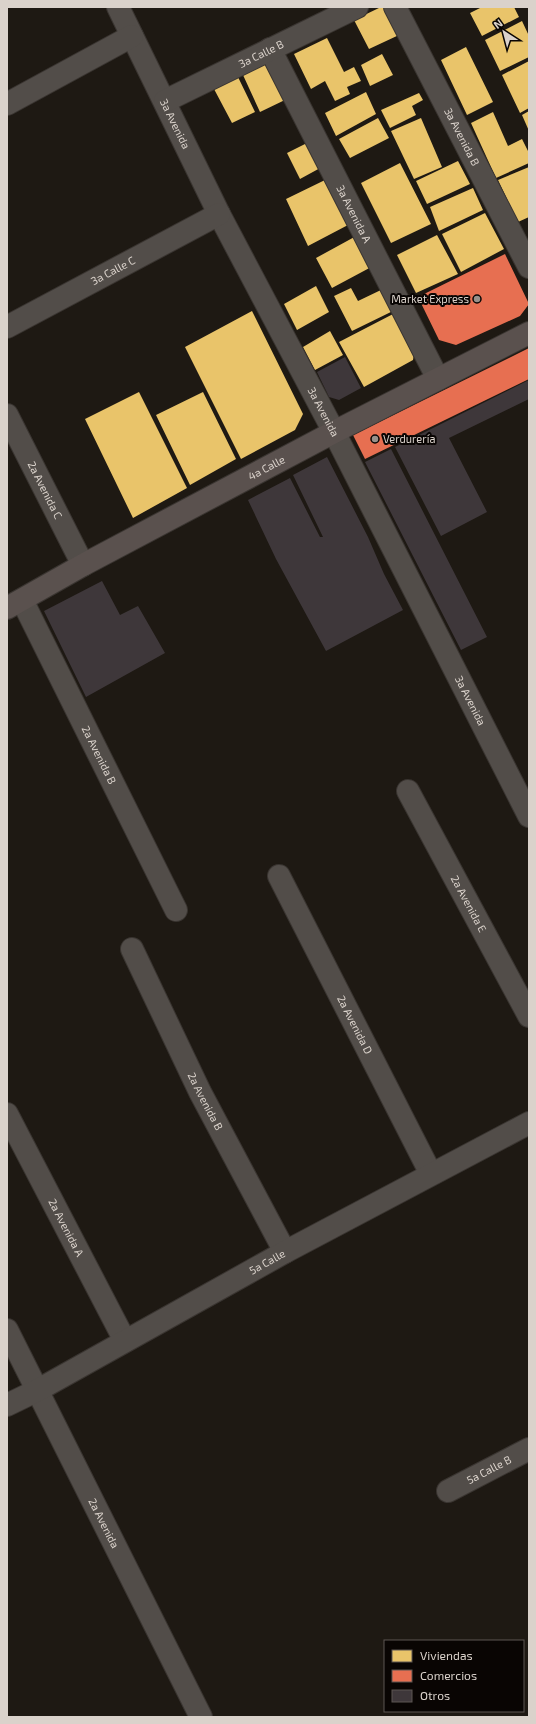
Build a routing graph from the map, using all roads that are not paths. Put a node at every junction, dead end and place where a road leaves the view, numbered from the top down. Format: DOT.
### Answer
graph roads {
  1 [pos="118,7"];
  2 [pos="358,7"];
  3 [pos="395,7"];
  4 [pos="132,36"];
  5 [pos="270,49"];
  6 [pos="165,101"];
  7 [pos="7,104"];
  8 [pos="220,214"];
  9 [pos="529,267"];
  10 [pos="7,327"];
  11 [pos="529,333"];
  12 [pos="438,379"];
  13 [pos="7,415"];
  14 [pos="334,432"];
  15 [pos="83,565"];
  16 [pos="15,604"];
  17 [pos="408,790"];
  18 [pos="529,816"];
  19 [pos="278,876"];
  20 [pos="176,910"];
  21 [pos="132,948"];
  22 [pos="529,1016"];
  23 [pos="7,1114"];
  24 [pos="529,1123"];
  25 [pos="431,1174"];
  26 [pos="285,1252"];
  27 [pos="7,1330"];
  28 [pos="125,1341"];
  29 [pos="38,1390"];
  30 [pos="7,1405"];
  31 [pos="529,1449"];
  32 [pos="448,1491"];
  33 [pos="201,1717"];
  1 -- 4 [label="street, 3a Avenida"];
  2 -- 5 [label="street, 3a Calle B"];
  3 -- 9 [label="street, 3a Avenida B"];
  4 -- 6 [label="street, 3a Avenida"];
  4 -- 7 [label="street"];
  5 -- 6 [label="street, 3a Calle B"];
  5 -- 12 [label="street, 3a Avenida A"];
  6 -- 8 [label="street, 3a Avenida"];
  8 -- 10 [label="street, 3a Calle C"];
  8 -- 14 [label="street, 3a Avenida"];
  11 -- 12 [label="main road, 4a Calle"];
  12 -- 14 [label="main road, 4a Calle"];
  13 -- 15 [label="street, 2a Avenida C"];
  14 -- 15 [label="main road, 4a Calle"];
  14 -- 18 [label="street, 3a Avenida"];
  15 -- 16 [label="main road, 4a Calle"];
  16 -- 20 [label="street, 2a Avenida B"];
  17 -- 22 [label="street, 2a Avenida E"];
  19 -- 25 [label="street, 2a Avenida D"];
  21 -- 26 [label="street, 2a Avenida B"];
  23 -- 28 [label="street, 2a Avenida A"];
  24 -- 25 [label="street, 5a Calle"];
  25 -- 26 [label="street, 5a Calle"];
  26 -- 28 [label="street, 5a Calle"];
  27 -- 29 [label="street, 2a Avenida"];
  28 -- 29 [label="street, 5a Calle"];
  29 -- 30 [label="street, 5a Calle"];
  29 -- 33 [label="street, 2a Avenida"];
  31 -- 32 [label="street, 5a Calle B"];
}
